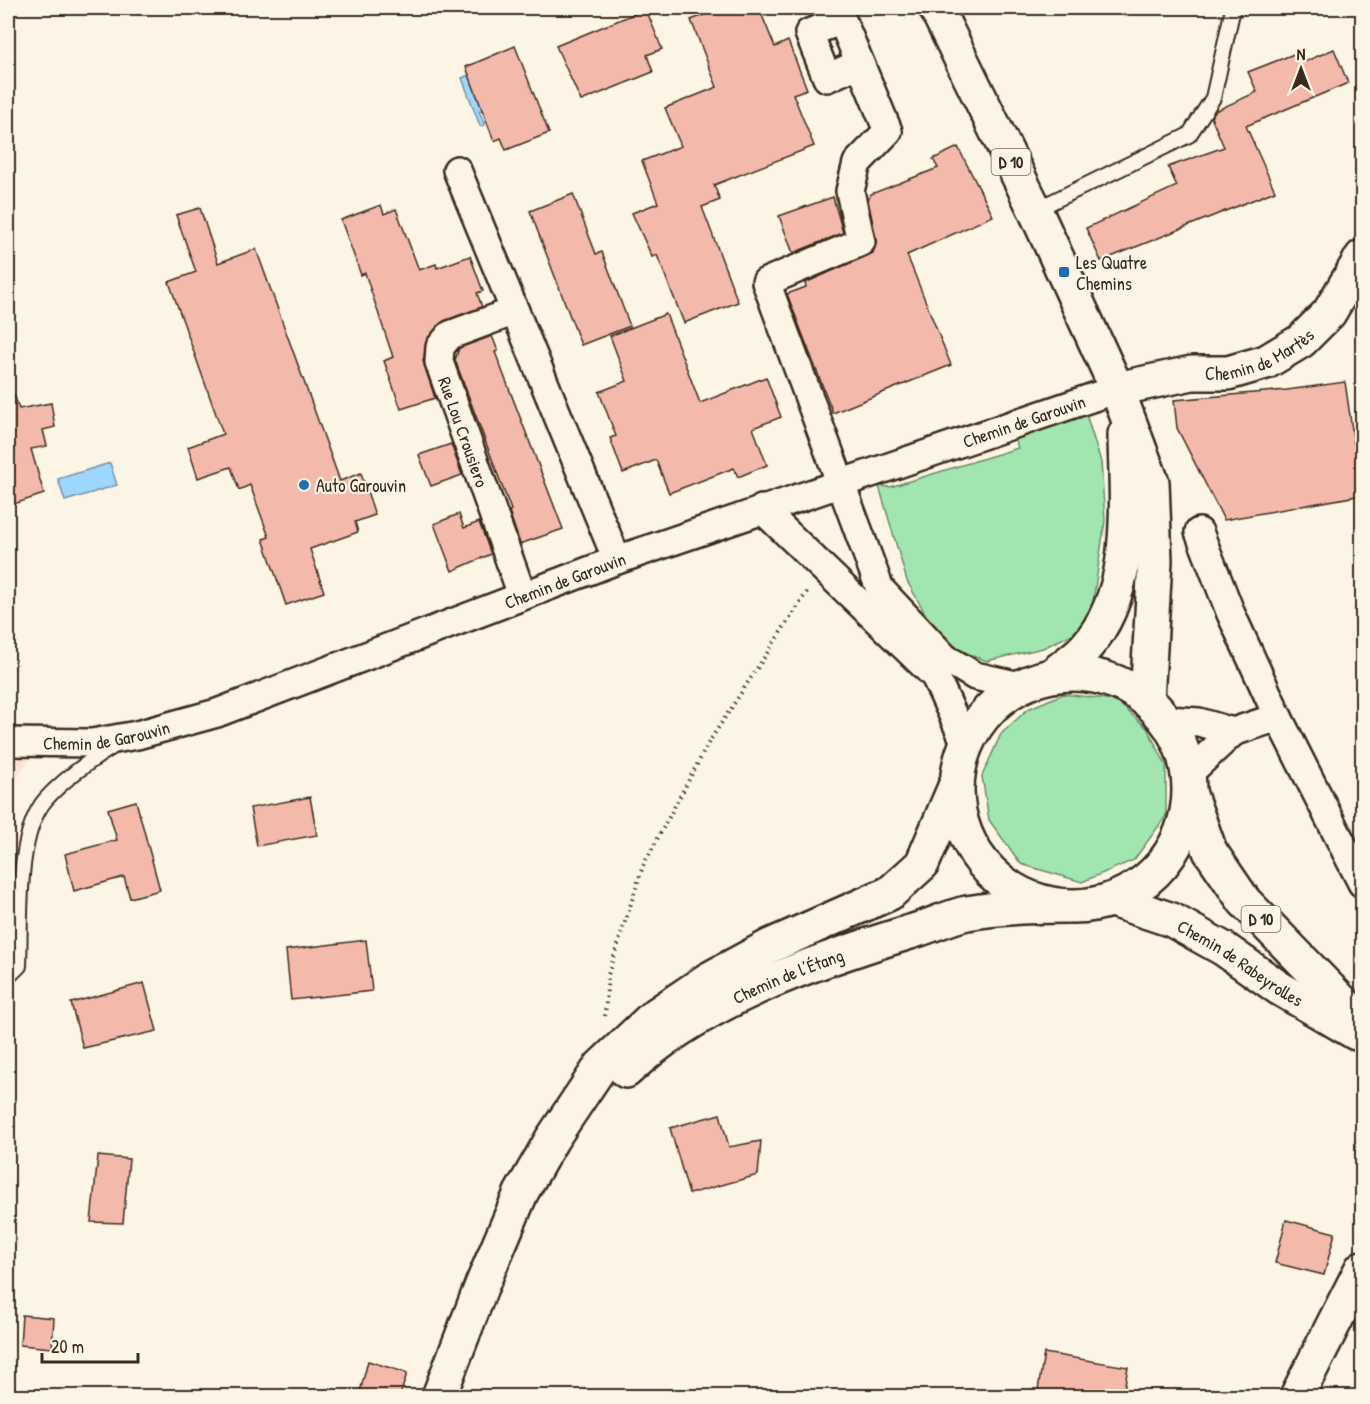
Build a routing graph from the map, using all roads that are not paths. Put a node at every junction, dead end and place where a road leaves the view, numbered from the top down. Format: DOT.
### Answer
graph roads {
  1 [pos="936,8"];
  2 [pos="1233,8"];
  3 [pos="860,63"];
  4 [pos="458,170"];
  5 [pos="1035,210"];
  6 [pos="1362,258"];
  7 [pos="515,311"];
  8 [pos="1121,401"];
  9 [pos="840,483"];
  10 [pos="762,509"];
  11 [pos="1199,532"];
  12 [pos="616,560"];
  13 [pos="522,595"];
  14 [pos="1053,675"];
  15 [pos="1020,686"];
  16 [pos="1157,710"];
  17 [pos="1278,717"];
  18 [pos="1233,732"];
  19 [pos="126,737"];
  20 [pos="8,742"];
  21 [pos="966,744"];
  22 [pos="957,782"];
  23 [pos="1190,784"];
  24 [pos="1362,883"];
  25 [pos="1112,900"];
  26 [pos="1066,906"];
  27 [pos="8,977"];
  28 [pos="1362,1023"];
  29 [pos="1362,1037"];
  30 [pos="552,1139"];
  31 [pos="1362,1268"];
  32 [pos="439,1396"];
  33 [pos="1297,1396"];
  1 -- 5 [label="main road, D 10"];
  2 -- 5 [label="lane"];
  3 -- 9 [label="street"];
  4 -- 7 [label="street"];
  5 -- 8 [label="main road, D 10"];
  6 -- 8 [label="main road, Chemin de Martès"];
  7 -- 12 [label="street"];
  7 -- 13 [label="street, Rue Lou Crousiero"];
  8 -- 9 [label="street, Chemin de Garouvin"];
  8 -- 14 [label="main road, D 10"];
  8 -- 16 [label="main road, D 10"];
  9 -- 10 [label="street, Chemin de Garouvin"];
  9 -- 15 [label="street"];
  10 -- 12 [label="street, Chemin de Garouvin"];
  10 -- 21 [label="street"];
  11 -- 17 [label="street"];
  12 -- 13 [label="street, Chemin de Garouvin"];
  13 -- 19 [label="street, Chemin de Garouvin"];
  14 -- 15 [label="main road"];
  14 -- 16 [label="main road"];
  15 -- 21 [label="main road"];
  16 -- 18 [label="street"];
  16 -- 23 [label="main road, Chemin de Rabeyrolles"];
  17 -- 18 [label="street"];
  17 -- 24 [label="street"];
  18 -- 23 [label="street"];
  19 -- 20 [label="street, Chemin de Garouvin"];
  19 -- 27 [label="lane"];
  21 -- 22 [label="main road"];
  22 -- 26 [label="main road"];
  22 -- 30 [label="main road, Chemin de l’Étang"];
  23 -- 25 [label="main road"];
  23 -- 28 [label="main road, Chemin de Rabeyrolles / D 10"];
  25 -- 26 [label="main road"];
  25 -- 29 [label="main road, Chemin de Rabeyrolles / D 10"];
  26 -- 30 [label="main road, Chemin de l’Étang"];
  30 -- 32 [label="main road, Chemin de l’Étang"];
  31 -- 33 [label="main road"];
}
